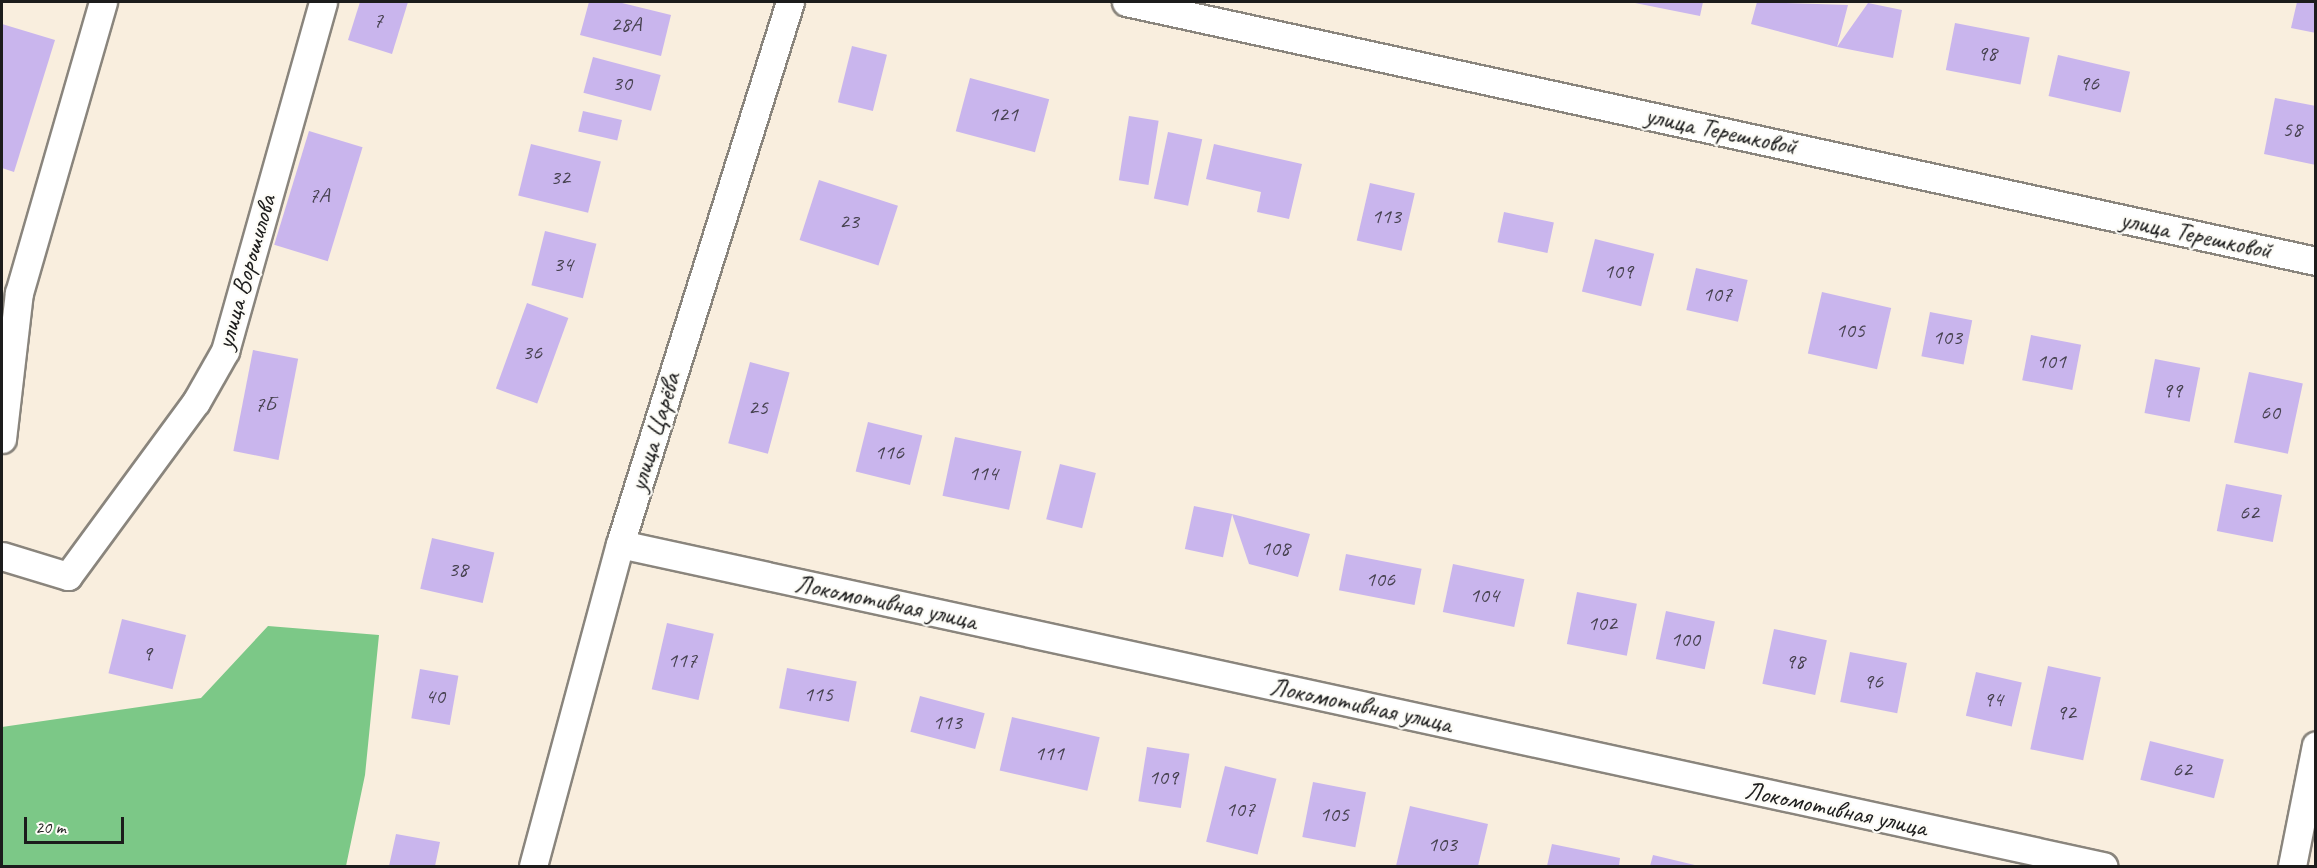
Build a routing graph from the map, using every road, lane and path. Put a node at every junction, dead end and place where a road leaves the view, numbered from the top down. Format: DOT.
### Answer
graph roads {
  1 [pos="103,2"];
  2 [pos="323,2"];
  3 [pos="790,2"];
  4 [pos="1126,2"];
  5 [pos="2316,261"];
  6 [pos="2,439"];
  7 [pos="620,544"];
  8 [pos="2,556"];
  9 [pos="2316,745"];
  10 [pos="533,867"];
  11 [pos="2103,867"];
  12 [pos="2292,867"];
  1 -- 6 [label="street"];
  2 -- 8 [label="street, улица Ворошилова"];
  3 -- 7 [label="street, улица Царёва"];
  4 -- 5 [label="street, улица Терешковой"];
  7 -- 10 [label="street, улица Царёва"];
  7 -- 11 [label="street, Локомотивная улица"];
  9 -- 12 [label="street"];
}
